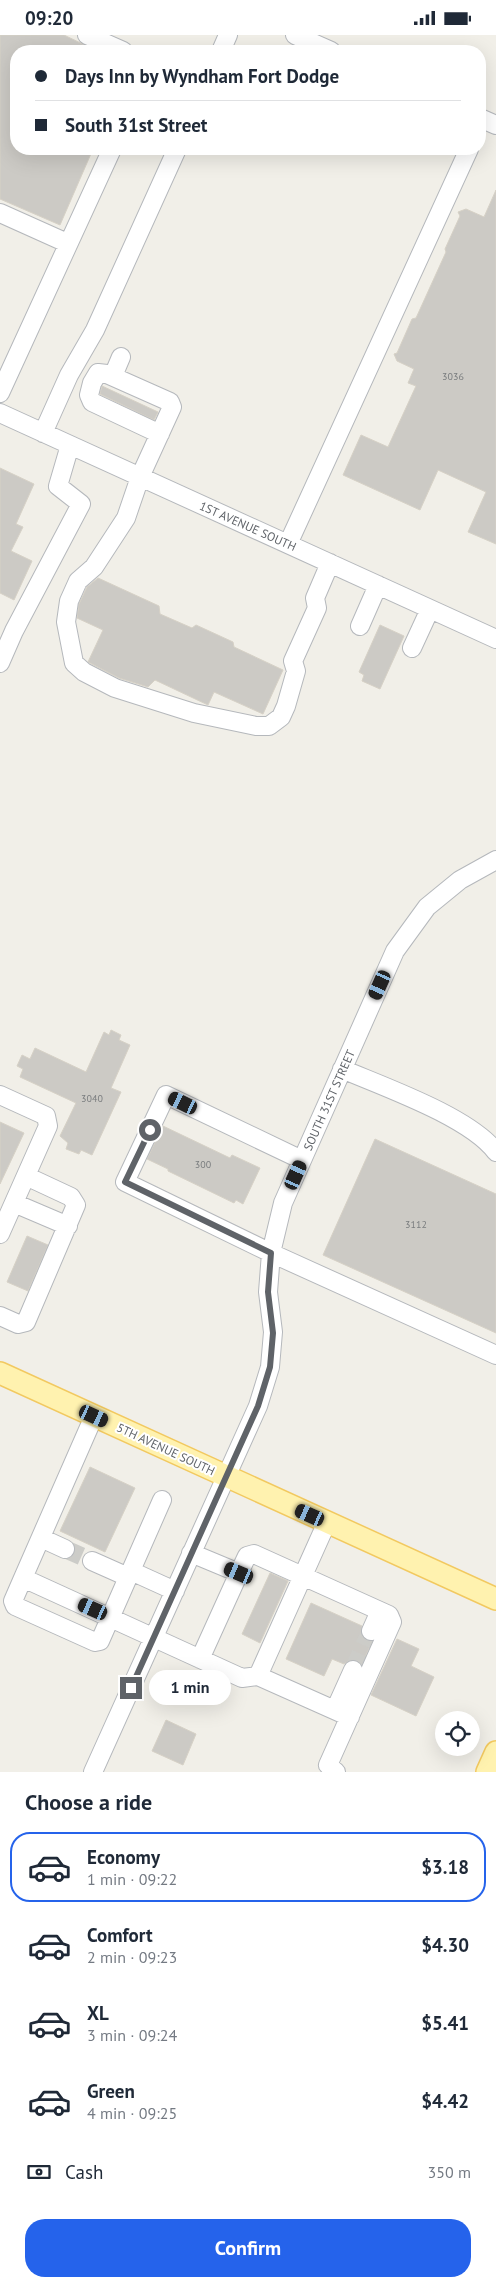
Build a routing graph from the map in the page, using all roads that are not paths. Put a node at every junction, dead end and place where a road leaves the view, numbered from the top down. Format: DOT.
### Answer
graph roads {
  1 [pos="88,35"];
  2 [pos="295,35"];
  3 [pos="110,45"];
  4 [pos="318,45"];
  5 [pos="109,155"];
  6 [pos="174,155"];
  7 [pos="466,155"];
  8 [pos="0,213"];
  9 [pos="67,243"];
  10 [pos="121,357"];
  11 [pos="69,375"];
  12 [pos="112,376"];
  13 [pos="92,383"];
  14 [pos="0,393"];
  15 [pos="0,413"];
  16 [pos="43,433"];
  17 [pos="160,433"];
  18 [pos="70,445"];
  19 [pos="140,477"];
  20 [pos="288,544"];
  21 [pos="330,563"];
  22 [pos="378,585"];
  23 [pos="430,609"];
  24 [pos="360,625"];
  25 [pos="496,639"];
  26 [pos="412,648"];
  27 [pos="0,663"];
  28 [pos="496,860"];
  29 [pos="342,1069"];
  30 [pos="0,1095"];
  31 [pos="496,1152"];
  32 [pos="302,1160"];
  33 [pos="26,1176"];
  34 [pos="8,1206"];
  35 [pos="68,1226"];
  36 [pos="0,1234"];
  37 [pos="271,1253"];
  38 [pos="0,1316"];
  39 [pos="496,1355"];
  40 [pos="0,1373"];
  41 [pos="94,1416"];
  42 [pos="226,1477"];
  43 [pos="162,1500"];
  44 [pos="327,1522"];
  45 [pos="41,1538"];
  46 [pos="65,1549"];
  47 [pos="192,1553"];
  48 [pos="92,1561"];
  49 [pos="239,1573"];
  50 [pos="129,1574"];
  51 [pos="303,1576"];
  52 [pos="23,1577"];
  53 [pos="175,1591"];
  54 [pos="496,1599"];
  55 [pos="380,1611"];
  56 [pos="110,1617"];
  57 [pos="371,1631"];
  58 [pos="154,1637"];
  59 [pos="200,1659"];
  60 [pos="353,1670"];
  61 [pos="258,1676"];
  62 [pos="342,1713"];
  63 [pos="496,1752"];
  64 [pos="93,1772"];
  65 [pos="336,1772"];
  66 [pos="487,1772"];
  1 -- 3 [label="street"];
  2 -- 4 [label="street"];
  5 -- 9 [label="street"];
  6 -- 11 [label="street"];
  7 -- 20 [label="street"];
  8 -- 9 [label="street"];
  9 -- 14 [label="street"];
  10 -- 12 [label="street"];
  11 -- 13 [label="street"];
  11 -- 16 [label="street"];
  12 -- 13 [label="street"];
  12 -- 17 [label="street"];
  13 -- 17 [label="street"];
  15 -- 16 [label="street, 1ST AVENUE SOUTH"];
  16 -- 18 [label="street, 1ST AVENUE SOUTH"];
  17 -- 19 [label="street"];
  18 -- 19 [label="street, 1ST AVENUE SOUTH"];
  18 -- 27 [label="street"];
  19 -- 20 [label="street, 1ST AVENUE SOUTH"];
  19 -- 21 [label="street"];
  20 -- 21 [label="street, 1ST AVENUE SOUTH"];
  21 -- 22 [label="street, 1ST AVENUE SOUTH"];
  22 -- 23 [label="street, 1ST AVENUE SOUTH"];
  22 -- 24 [label="street"];
  23 -- 25 [label="street, 1ST AVENUE SOUTH"];
  23 -- 26 [label="street"];
  28 -- 29 [label="street, SOUTH 31ST STREET"];
  29 -- 31 [label="street"];
  29 -- 32 [label="street, SOUTH 31ST STREET"];
  30 -- 33 [label="street"];
  32 -- 37 [label="street, SOUTH 31ST STREET"];
  32 -- 37 [label="street"];
  33 -- 34 [label="street"];
  33 -- 35 [label="street"];
  34 -- 35 [label="street"];
  34 -- 36 [label="street"];
  35 -- 38 [label="street"];
  37 -- 39 [label="street"];
  37 -- 42 [label="street, SOUTH 31ST STREET"];
  40 -- 41 [label="main road, 5TH AVENUE SOUTH"];
  41 -- 42 [label="main road, 5TH AVENUE SOUTH"];
  41 -- 45 [label="street"];
  42 -- 44 [label="main road, 5TH AVENUE SOUTH"];
  42 -- 47 [label="street, SOUTH 31ST STREET"];
  43 -- 50 [label="street"];
  44 -- 51 [label="street"];
  44 -- 54 [label="main road, 5TH AVENUE SOUTH"];
  45 -- 46 [label="street"];
  45 -- 52 [label="street"];
  47 -- 49 [label="street"];
  47 -- 53 [label="street, SOUTH 31ST STREET"];
  48 -- 50 [label="street"];
  49 -- 51 [label="street"];
  49 -- 59 [label="street"];
  50 -- 53 [label="street"];
  50 -- 56 [label="street"];
  51 -- 55 [label="street"];
  51 -- 61 [label="street"];
  52 -- 56 [label="street"];
  52 -- 56 [label="street"];
  53 -- 58 [label="street, SOUTH 31ST STREET"];
  55 -- 57 [label="street"];
  55 -- 62 [label="street"];
  56 -- 58 [label="street"];
  58 -- 59 [label="street"];
  58 -- 64 [label="street, SOUTH 31ST STREET"];
  59 -- 61 [label="street"];
  60 -- 62 [label="street"];
  61 -- 62 [label="street"];
  62 -- 65 [label="street"];
  63 -- 66 [label="main road"];
}
